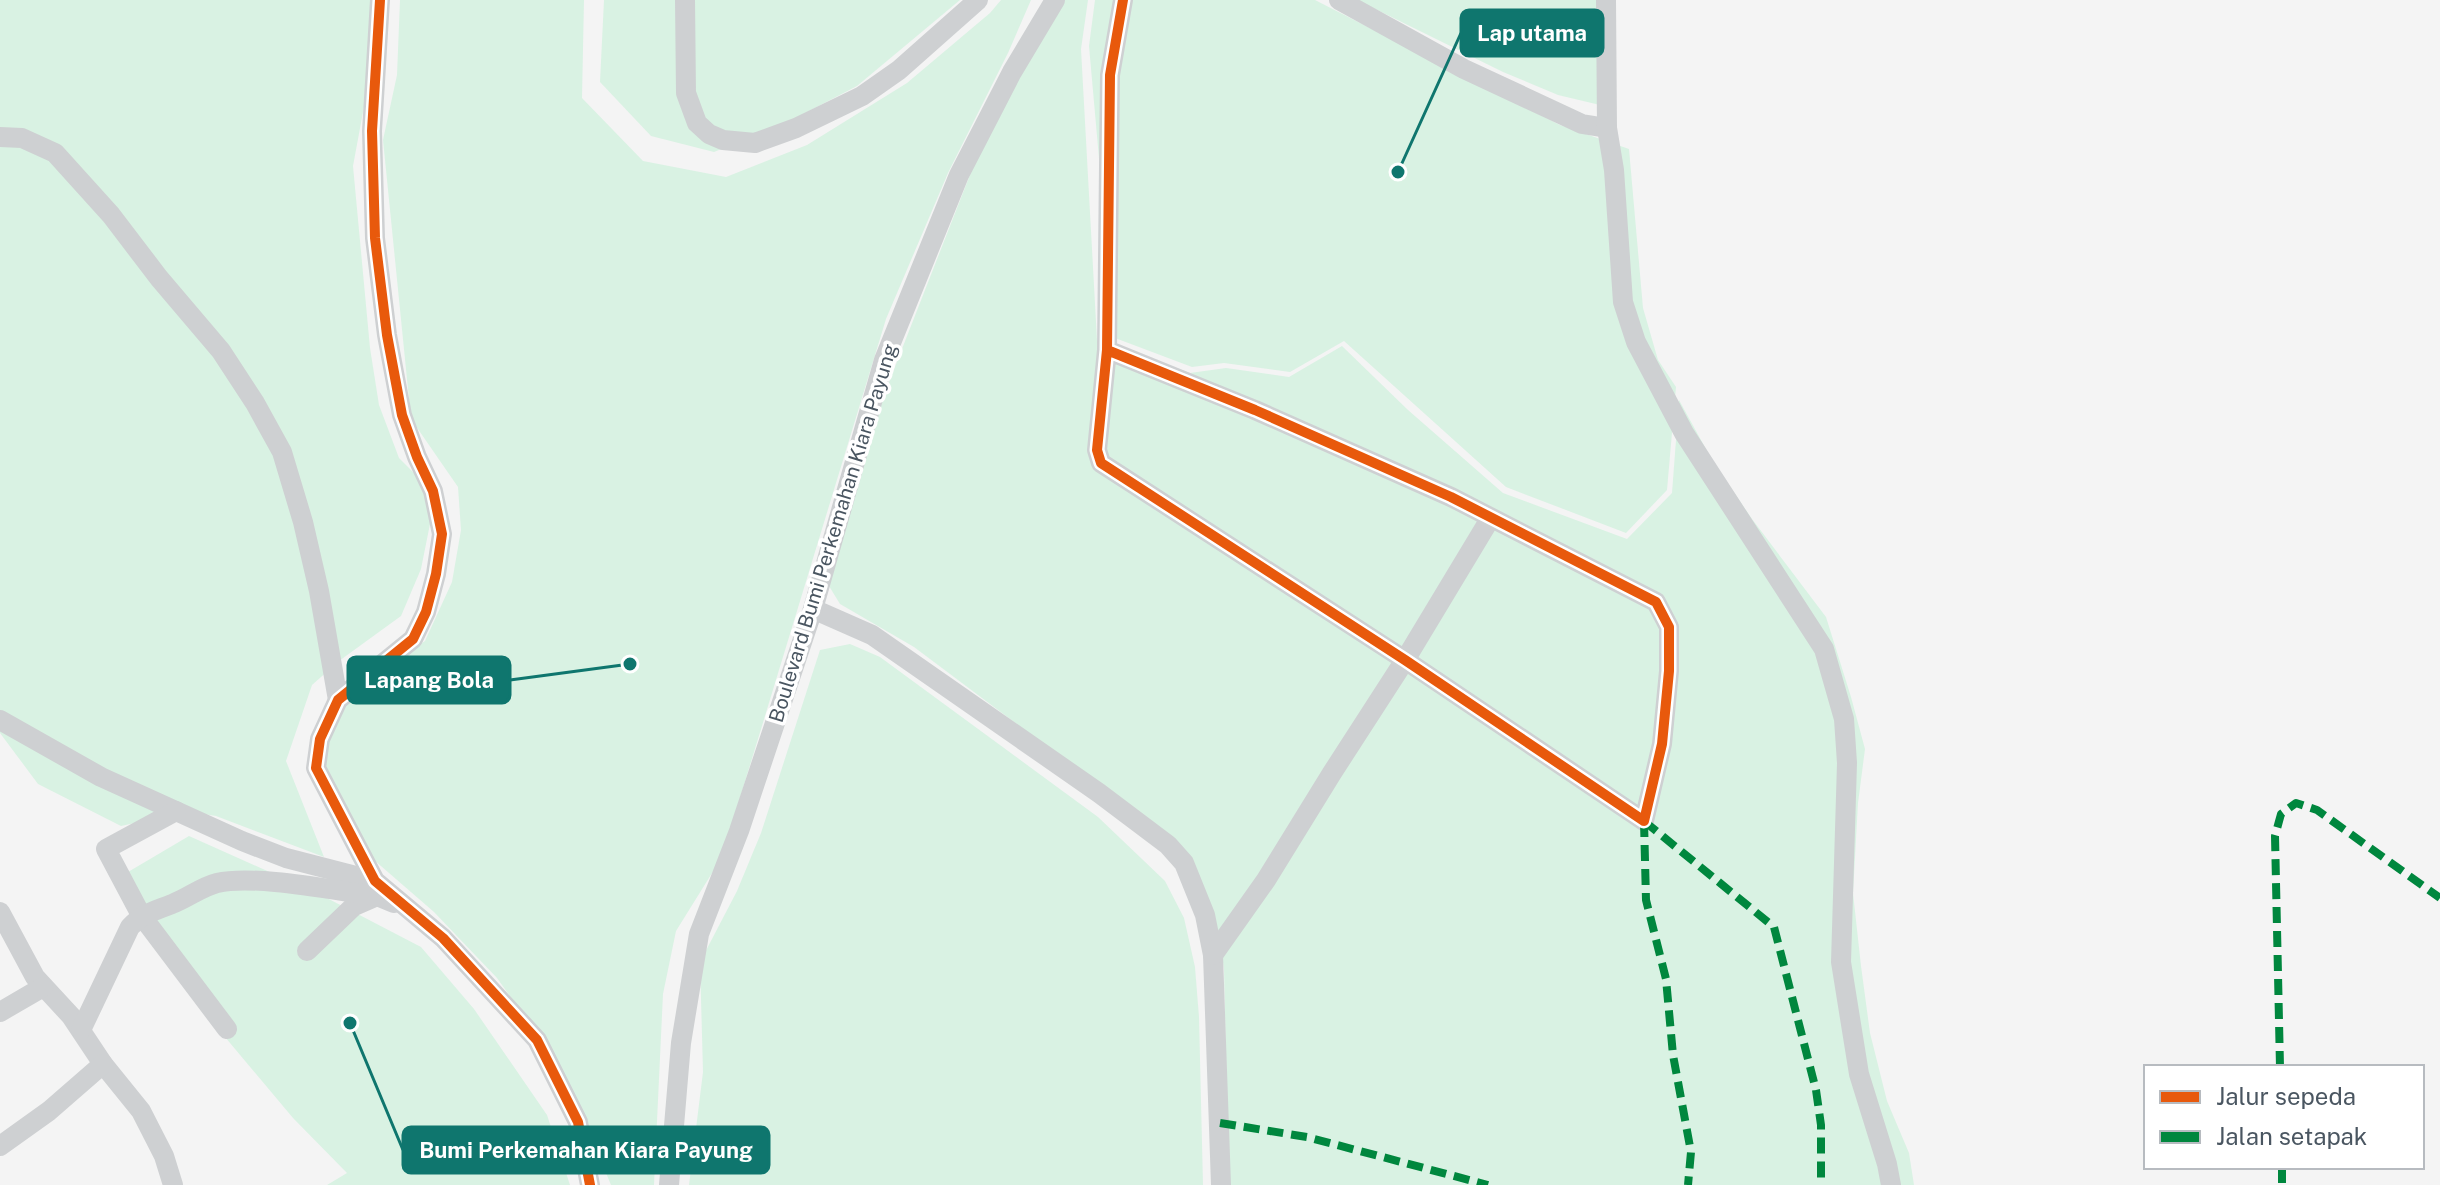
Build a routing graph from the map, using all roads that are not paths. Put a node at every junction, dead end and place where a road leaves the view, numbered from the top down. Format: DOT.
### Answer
graph roads {
  1 [pos="380,0"];
  2 [pos="685,0"];
  3 [pos="978,0"];
  4 [pos="1055,0"];
  5 [pos="1123,0"];
  6 [pos="1339,0"];
  7 [pos="1606,0"];
  8 [pos="1607,128"];
  9 [pos="0,137"];
  10 [pos="1107,350"];
  11 [pos="1490,519"];
  12 [pos="813,609"];
  13 [pos="1405,660"];
  14 [pos="338,700"];
  15 [pos="0,720"];
  16 [pos="176,811"];
  17 [pos="376,889"];
  18 [pos="0,912"];
  19 [pos="141,915"];
  20 [pos="307,951"];
  21 [pos="1213,955"];
  22 [pos="43,987"];
  23 [pos="0,1012"];
  24 [pos="227,1029"];
  25 [pos="81,1030"];
  26 [pos="103,1064"];
  27 [pos="0,1146"];
  28 [pos="173,1185"];
  29 [pos="590,1185"];
  30 [pos="669,1185"];
  31 [pos="1221,1185"];
  32 [pos="1891,1185"];
  1 -- 14 [label="street"];
  2 -- 3 [label="street"];
  4 -- 12 [label="street, Boulevard Bumi Perkemahan Kiara Payung"];
  5 -- 10 [label="street"];
  6 -- 8 [label="street"];
  7 -- 8 [label="street"];
  8 -- 32 [label="street"];
  9 -- 14 [label="street"];
  10 -- 11 [label="street"];
  10 -- 13 [label="street"];
  11 -- 13 [label="street"];
  11 -- 13 [label="street"];
  12 -- 21 [label="street"];
  12 -- 30 [label="street, Boulevard Bumi Perkemahan Kiara Payung"];
  13 -- 21 [label="street"];
  14 -- 17 [label="street"];
  15 -- 16 [label="street"];
  16 -- 17 [label="street"];
  16 -- 19 [label="street"];
  17 -- 19 [label="street"];
  17 -- 20 [label="street"];
  17 -- 29 [label="street"];
  18 -- 22 [label="street"];
  19 -- 24 [label="street"];
  19 -- 25 [label="street"];
  21 -- 31 [label="street"];
  22 -- 23 [label="street"];
  22 -- 25 [label="street"];
  25 -- 26 [label="street"];
  26 -- 27 [label="street"];
  26 -- 28 [label="street"];
}
